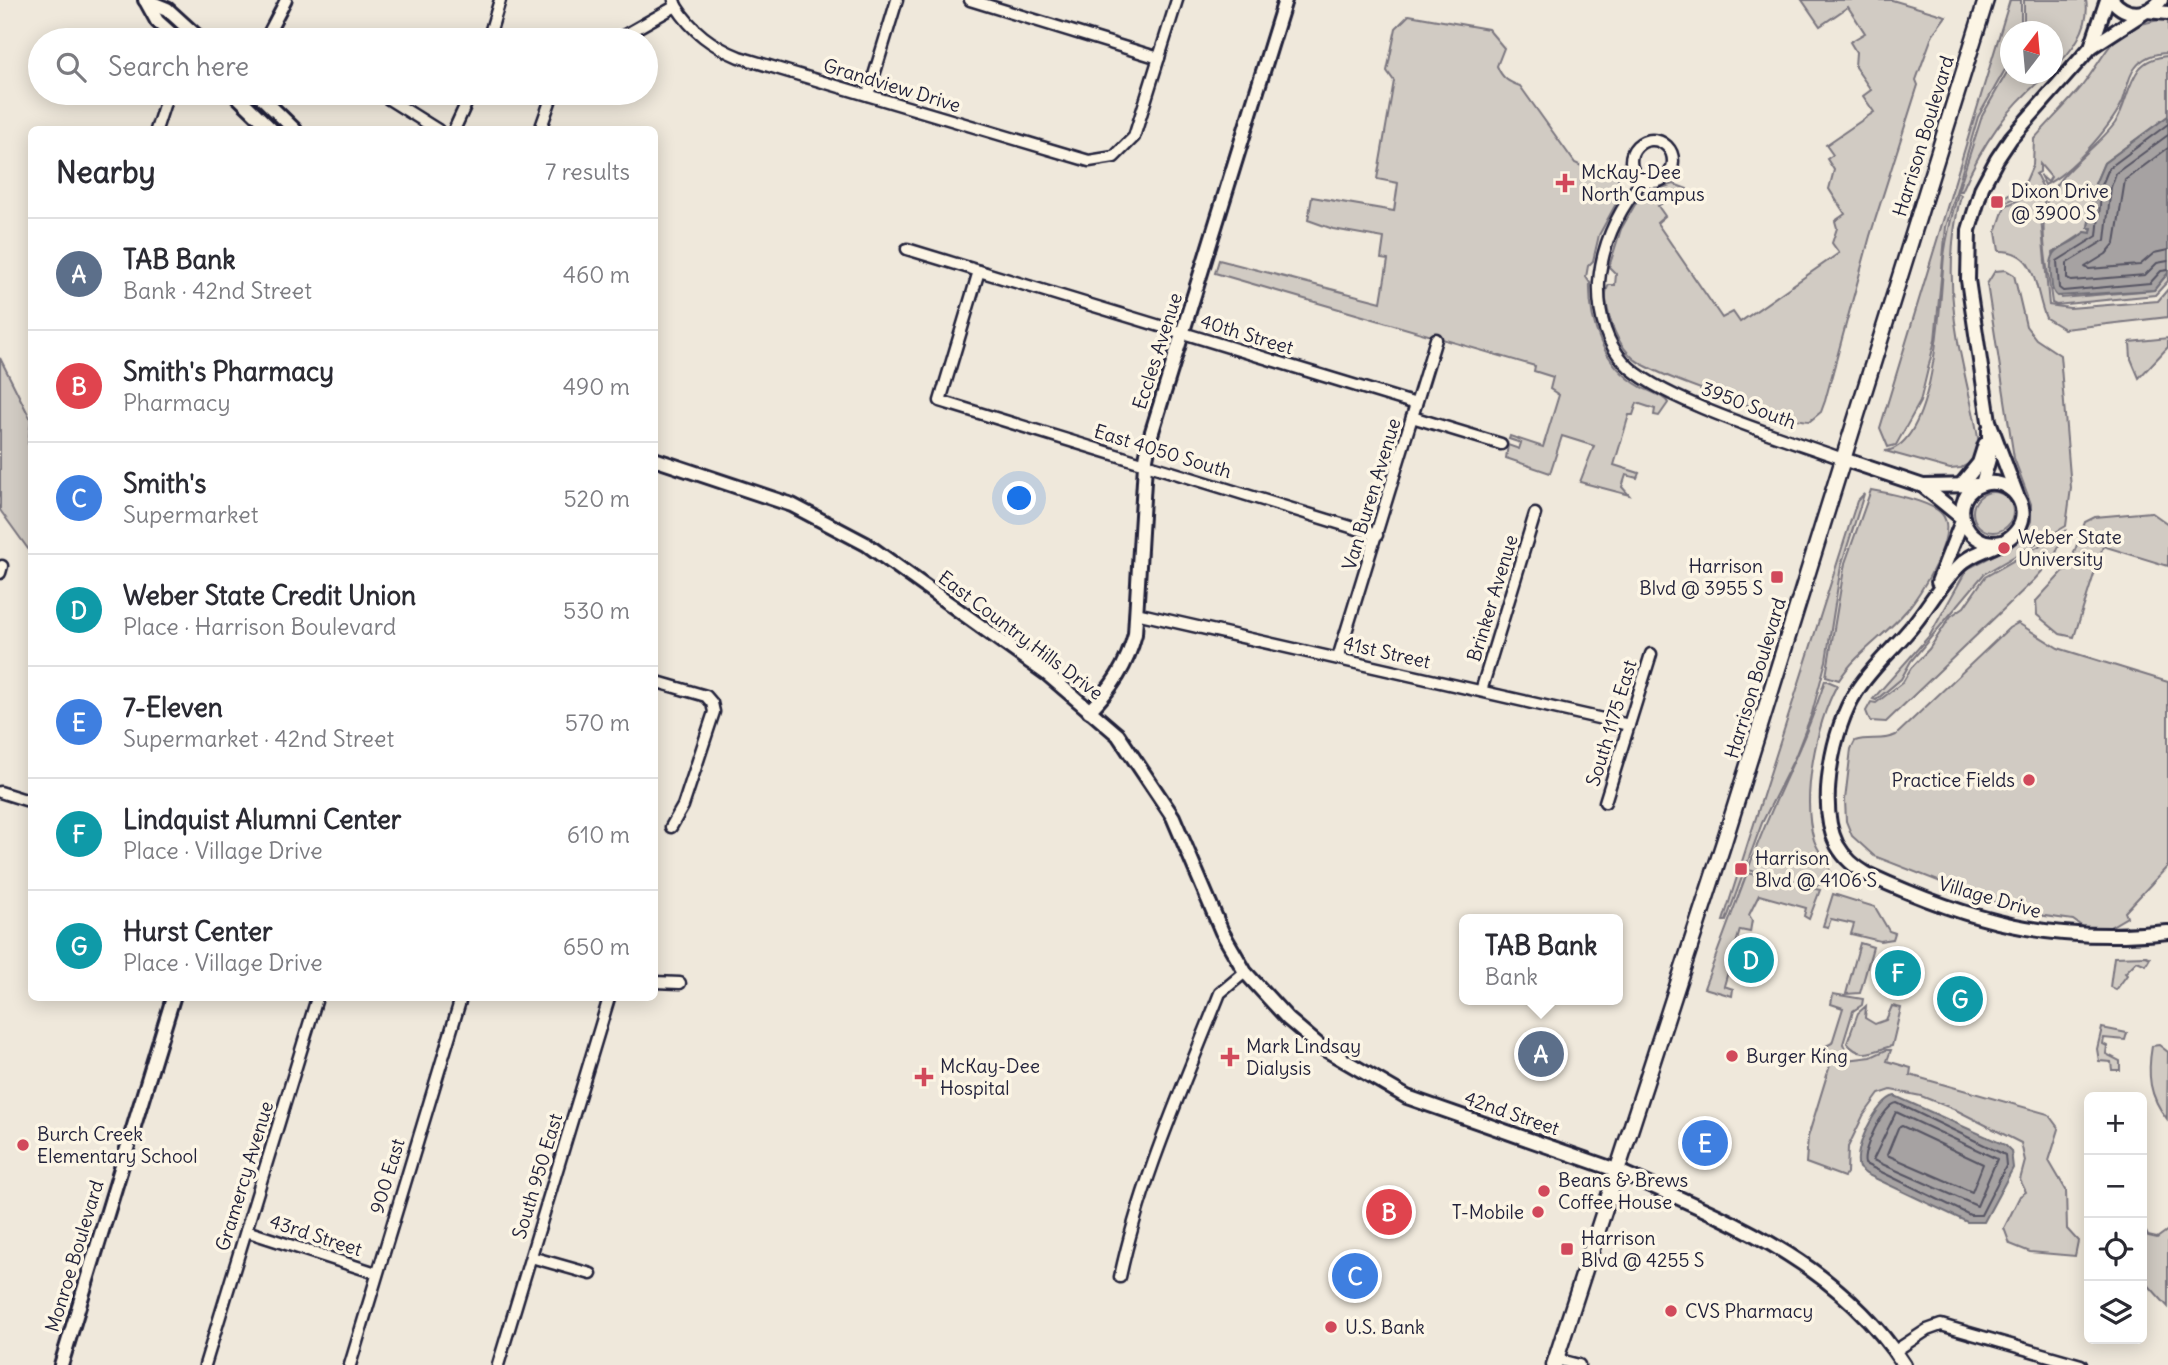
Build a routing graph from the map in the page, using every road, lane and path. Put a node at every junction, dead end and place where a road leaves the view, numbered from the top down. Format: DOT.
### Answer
graph roads {
  1 [pos="146,0"];
  2 [pos="286,0"];
  3 [pos="500,0"];
  4 [pos="897,0"];
  5 [pos="970,0"];
  6 [pos="1177,0"];
  7 [pos="1285,0"];
  8 [pos="1986,0"];
  9 [pos="2109,0"];
  10 [pos="2161,0"];
  11 [pos="675,3"];
  12 [pos="2146,12"];
  13 [pos="2168,12"];
  14 [pos="165,28"];
  15 [pos="188,28"];
  16 [pos="271,28"];
  17 [pos="492,28"];
  18 [pos="635,28"];
  19 [pos="2091,47"];
  20 [pos="1159,58"];
  21 [pos="867,95"];
  22 [pos="164,105"];
  23 [pos="246,105"];
  24 [pos="269,105"];
  25 [pos="398,105"];
  26 [pos="465,105"];
  27 [pos="549,105"];
  28 [pos="157,126"];
  29 [pos="268,126"];
  30 [pos="291,126"];
  31 [pos="432,126"];
  32 [pos="456,126"];
  33 [pos="541,126"];
  34 [pos="1643,180"];
  35 [pos="907,249"];
  36 [pos="979,271"];
  37 [pos="1184,333"];
  38 [pos="1436,339"];
  39 [pos="1416,404"];
  40 [pos="1412,417"];
  41 [pos="1989,427"];
  42 [pos="1501,444"];
  43 [pos="1843,459"];
  44 [pos="658,460"];
  45 [pos="1145,464"];
  46 [pos="1961,485"];
  47 [pos="1980,485"];
  48 [pos="1923,486"];
  49 [pos="2019,499"];
  50 [pos="1535,514"];
  51 [pos="1962,519"];
  52 [pos="1377,535"];
  53 [pos="2001,542"];
  54 [pos="1929,603"];
  55 [pos="1136,613"];
  56 [pos="1651,654"];
  57 [pos="1338,659"];
  58 [pos="658,682"];
  59 [pos="1482,691"];
  60 [pos="1089,711"];
  61 [pos="1629,725"];
  62 [pos="0,792"];
  63 [pos="28,801"];
  64 [pos="1605,802"];
  65 [pos="671,827"];
  66 [pos="2168,932"];
  67 [pos="1245,972"];
  68 [pos="658,982"];
  69 [pos="680,983"];
  70 [pos="172,1001"];
  71 [pos="316,1001"];
  72 [pos="460,1001"];
  73 [pos="608,1001"];
  74 [pos="1616,1170"];
  75 [pos="246,1231"];
  76 [pos="531,1257"];
  77 [pos="376,1273"];
  78 [pos="591,1274"];
  79 [pos="1120,1278"];
  80 [pos="1895,1351"];
  81 [pos="1555,1362"];
  82 [pos="61,1365"];
  83 [pos="205,1365"];
  84 [pos="350,1365"];
  85 [pos="498,1365"];
  86 [pos="1579,1365"];
  87 [pos="1904,1365"];
  88 [pos="2081,1365"];
  1 -- 14 [label="street"];
  1 -- 15 [label="street"];
  2 -- 16 [label="street"];
  3 -- 17 [label="street"];
  4 -- 21 [label="street"];
  5 -- 20 [label="street"];
  6 -- 20 [label="street"];
  7 -- 37 [label="street, Eccles Avenue"];
  8 -- 43 [label="main road, Harrison Boulevard"];
  9 -- 12 [label="street"];
  9 -- 19 [label="street"];
  10 -- 12 [label="street"];
  11 -- 18 [label="street, Grandview Drive"];
  11 -- 21 [label="street, Grandview Drive"];
  12 -- 13 [label="street"];
  12 -- 19 [label="street"];
  19 -- 41 [label="street"];
  20 -- 21 [label="street, Grandview Drive"];
  22 -- 28 [label="street"];
  23 -- 29 [label="street"];
  24 -- 30 [label="street"];
  25 -- 31 [label="street"];
  26 -- 32 [label="street"];
  27 -- 33 [label="street"];
  34 -- 34 [label="street"];
  34 -- 43 [label="street, 3950 South"];
  35 -- 36 [label="street, 40th Street"];
  36 -- 37 [label="street, 40th Street"];
  36 -- 45 [label="street, East 4050 South"];
  37 -- 39 [label="street, 40th Street"];
  37 -- 45 [label="street, Eccles Avenue"];
  38 -- 39 [label="street, Van Buren Avenue"];
  39 -- 40 [label="street, Van Buren Avenue"];
  40 -- 42 [label="street"];
  40 -- 52 [label="street, Van Buren Avenue"];
  41 -- 46 [label="street"];
  41 -- 47 [label="street"];
  41 -- 49 [label="street"];
  43 -- 48 [label="street"];
  43 -- 74 [label="main road, Harrison Boulevard"];
  44 -- 60 [label="street, East Country Hills Drive"];
  45 -- 52 [label="street, East 4050 South"];
  45 -- 55 [label="street, Eccles Avenue"];
  46 -- 47 [label="street"];
  46 -- 48 [label="street"];
  47 -- 49 [label="street"];
  47 -- 51 [label="street"];
  48 -- 51 [label="street"];
  49 -- 53 [label="street"];
  50 -- 59 [label="street, Brinker Avenue"];
  51 -- 53 [label="street"];
  51 -- 54 [label="street"];
  52 -- 57 [label="street, Van Buren Avenue"];
  53 -- 54 [label="street"];
  54 -- 66 [label="street, Village Drive"];
  55 -- 57 [label="street, 41st Street"];
  55 -- 60 [label="street, Eccles Avenue"];
  56 -- 61 [label="street, South 1175 East"];
  57 -- 59 [label="street, 41st Street"];
  58 -- 65 [label="street"];
  59 -- 61 [label="street, 41st Street"];
  60 -- 67 [label="street, East Country Hills Drive"];
  61 -- 64 [label="street, South 1175 East"];
  62 -- 63 [label="street"];
  67 -- 74 [label="street, 42nd Street"];
  67 -- 79 [label="street"];
  68 -- 69 [label="street"];
  70 -- 82 [label="street, Monroe Boulevard"];
  71 -- 75 [label="street, Gramercy Avenue"];
  72 -- 77 [label="street, 900 East"];
  73 -- 76 [label="street, South 950 East"];
  74 -- 80 [label="street, 42nd Street"];
  74 -- 81 [label="main road, Harrison Boulevard"];
  75 -- 77 [label="street, 43rd Street"];
  75 -- 83 [label="street, Gramercy Avenue"];
  76 -- 78 [label="street"];
  76 -- 85 [label="street, South 950 East"];
  77 -- 84 [label="street, 900 East"];
  80 -- 87 [label="street, 42nd Street"];
  80 -- 88 [label="street"];
  81 -- 86 [label="street"];
}
